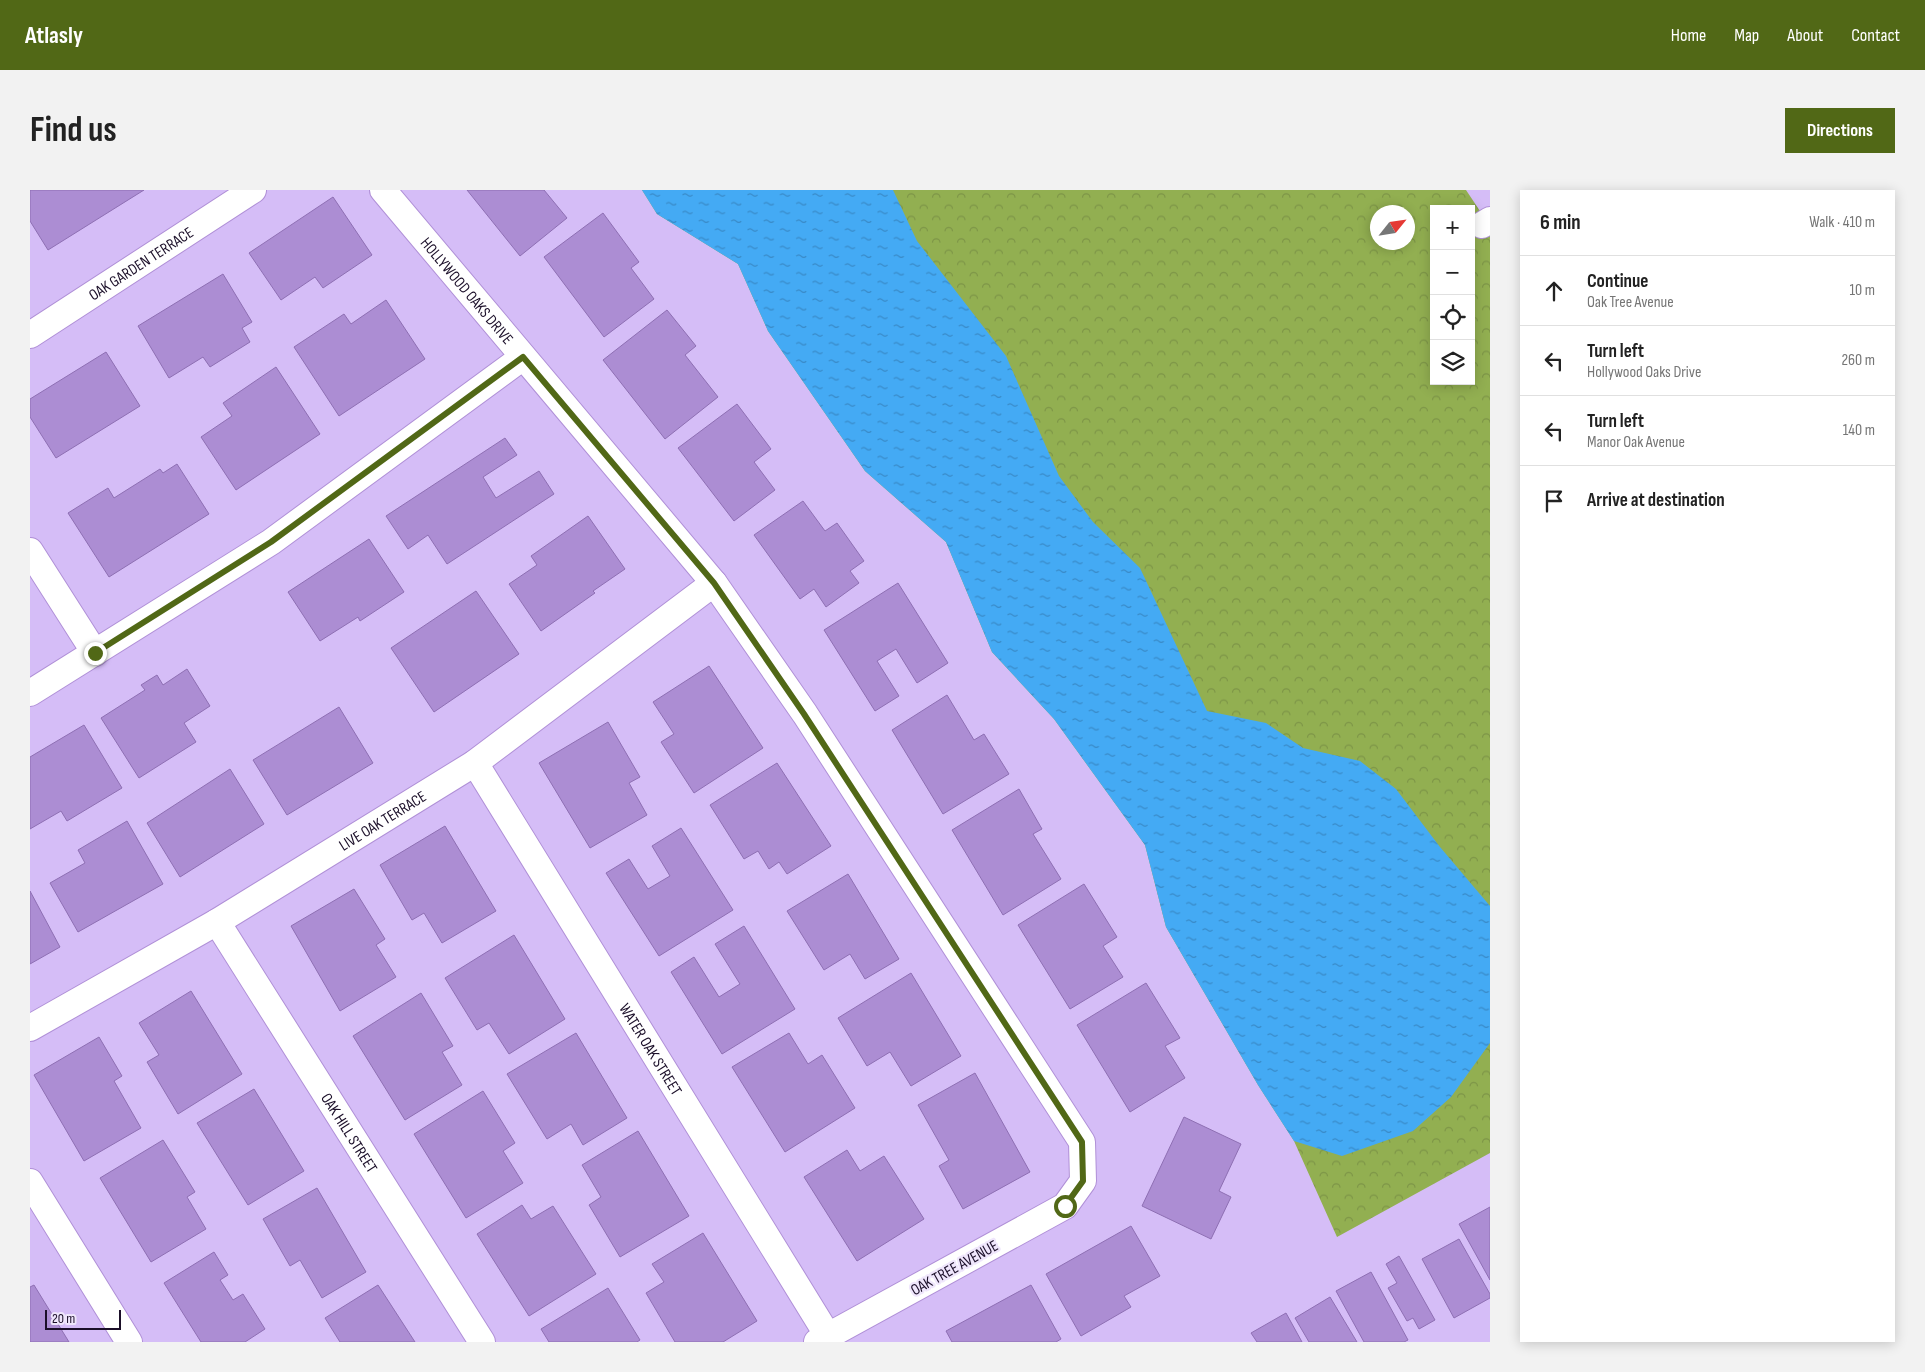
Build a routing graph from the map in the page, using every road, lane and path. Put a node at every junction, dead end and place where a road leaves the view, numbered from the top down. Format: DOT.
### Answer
graph roads {
  1 [pos="252,190"];
  2 [pos="383,190"];
  3 [pos="30,335"];
  4 [pos="523,357"];
  5 [pos="30,550"];
  6 [pos="714,583"];
  7 [pos="95,653"];
  8 [pos="30,693"];
  9 [pos="475,763"];
  10 [pos="218,922"];
  11 [pos="30,1028"];
  12 [pos="1083,1181"];
  13 [pos="30,1182"];
  14 [pos="822,1339"];
  15 [pos="130,1342"];
  16 [pos="482,1342"];
  1 -- 3 [label="street, OAK GARDEN TERRACE"];
  2 -- 4 [label="street, HOLLYWOOD OAKS DRIVE"];
  4 -- 6 [label="street, HOLLYWOOD OAKS DRIVE"];
  4 -- 7 [label="street"];
  5 -- 7 [label="street"];
  6 -- 9 [label="street, LIVE OAK TERRACE"];
  6 -- 12 [label="street, HOLLYWOOD OAKS DRIVE"];
  7 -- 8 [label="street"];
  9 -- 10 [label="street, LIVE OAK TERRACE"];
  9 -- 14 [label="street, WATER OAK STREET"];
  10 -- 11 [label="street, LIVE OAK TERRACE"];
  10 -- 16 [label="street, OAK HILL STREET"];
  12 -- 14 [label="street, OAK TREE AVENUE"];
  13 -- 15 [label="street"];
}
